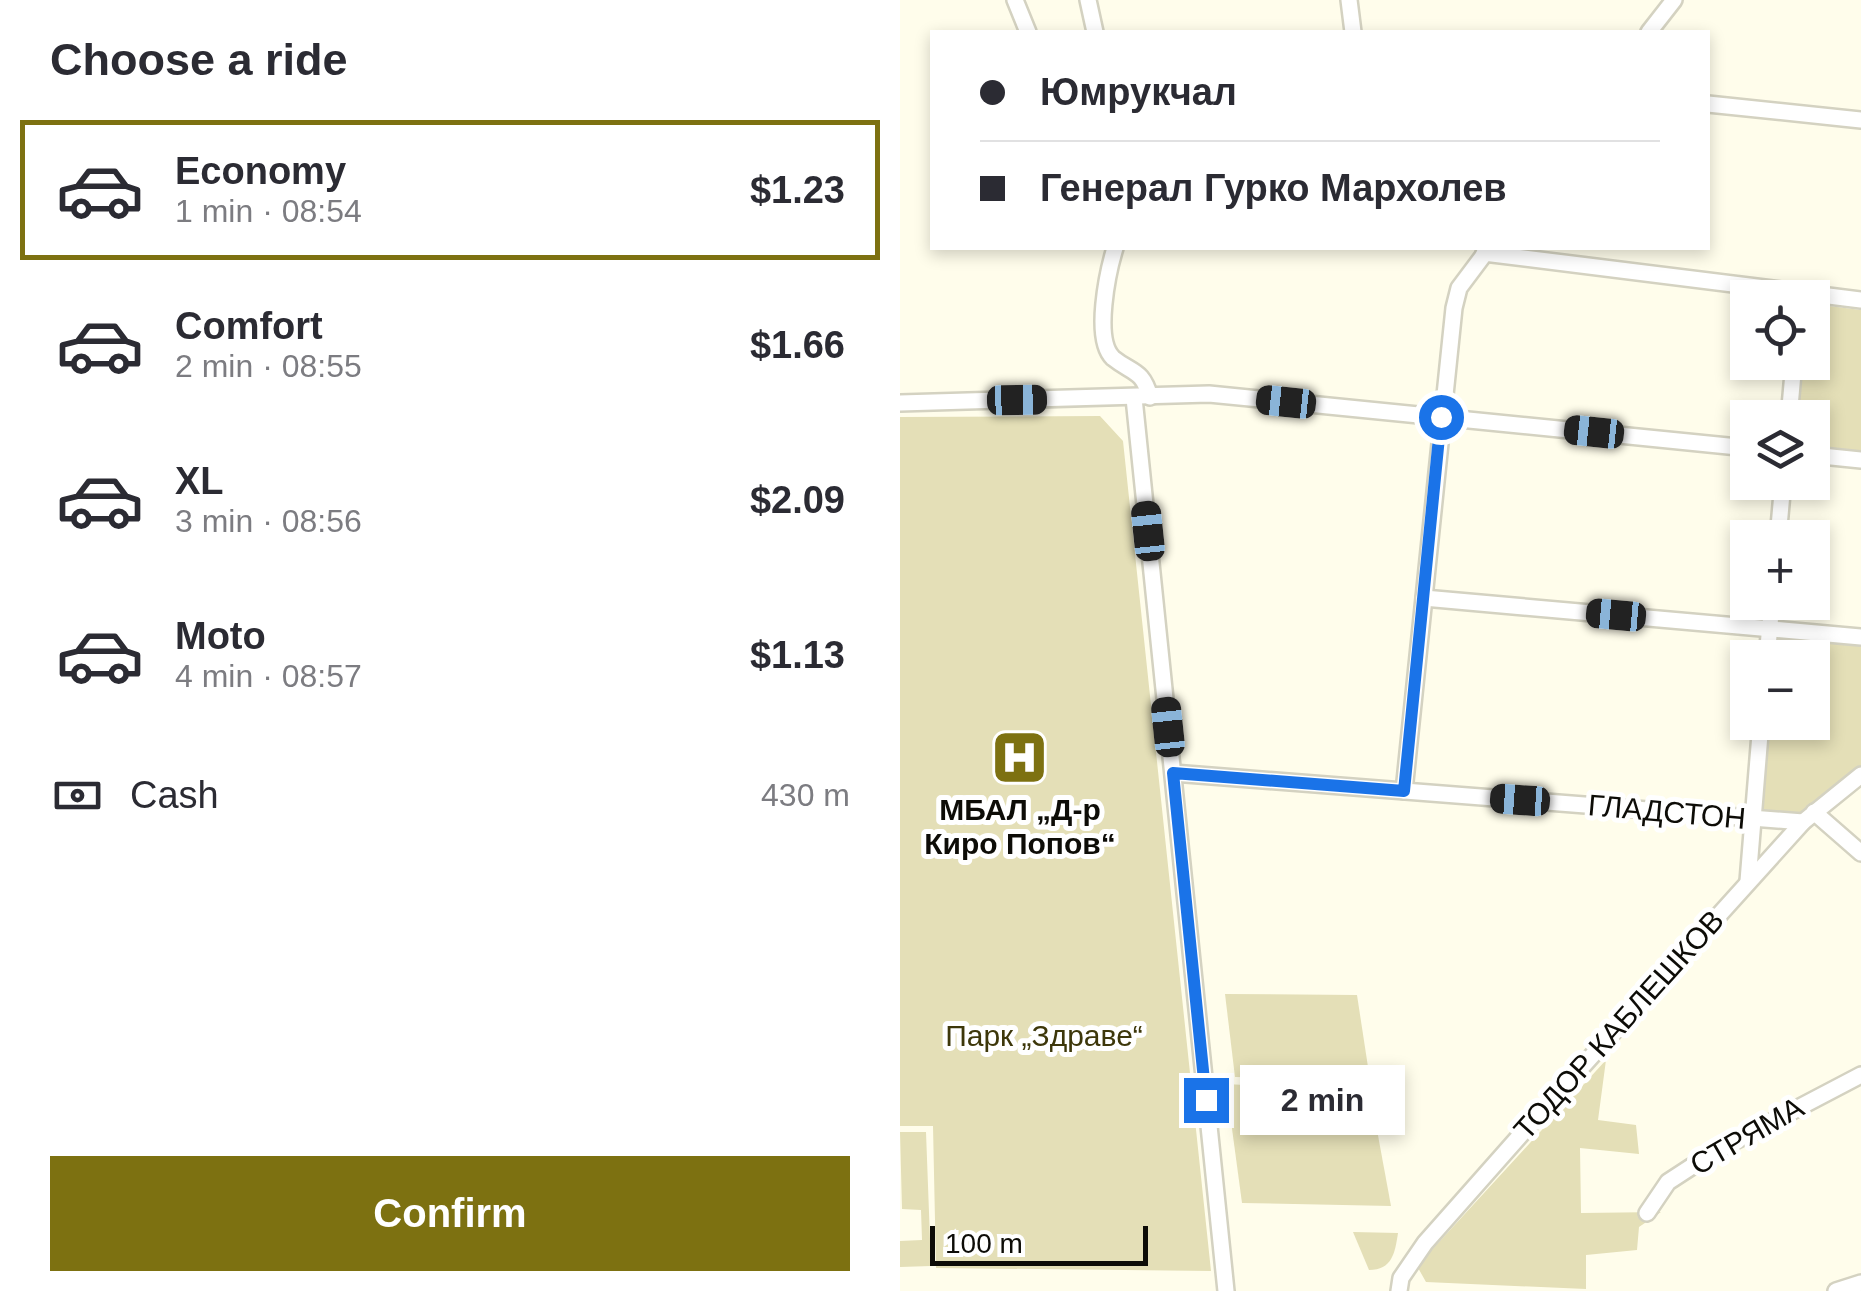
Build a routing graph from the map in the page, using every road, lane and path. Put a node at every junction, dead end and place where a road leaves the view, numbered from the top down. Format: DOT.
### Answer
graph roads {
  1 [pos="1015,0"];
  2 [pos="1088,0"];
  3 [pos="1349,0"];
  4 [pos="1674,0"];
  5 [pos="1027,30"];
  6 [pos="1095,30"];
  7 [pos="1353,30"];
  8 [pos="1651,30"];
  9 [pos="1710,104"];
  10 [pos="1861,120"];
  11 [pos="1115,250"];
  12 [pos="1486,250"];
  13 [pos="1730,285"];
  14 [pos="1830,297"];
  15 [pos="1861,300"];
  16 [pos="1142,397"];
  17 [pos="900,402"];
  18 [pos="1441,417"];
  19 [pos="1730,446"];
  20 [pos="1830,457"];
  21 [pos="1861,460"];
  22 [pos="1424,598"];
  23 [pos="1771,620"];
  24 [pos="1770,629"];
  25 [pos="1861,637"];
  26 [pos="1769,640"];
  27 [pos="1759,740"];
  28 [pos="1173,773"];
  29 [pos="1861,776"];
  30 [pos="1404,791"];
  31 [pos="1808,817"];
  32 [pos="1752,818"];
  33 [pos="1861,852"];
  34 [pos="1748,881"];
  35 [pos="1861,1075"];
  36 [pos="1647,1213"];
  37 [pos="1861,1283"];
  38 [pos="1226,1291"];
  39 [pos="1399,1291"];
  40 [pos="1836,1291"];
  1 -- 5 [label="street"];
  2 -- 6 [label="street"];
  3 -- 7 [label="street"];
  4 -- 8 [label="street"];
  9 -- 10 [label="street"];
  11 -- 16 [label="street"];
  12 -- 13 [label="street"];
  12 -- 18 [label="street"];
  14 -- 15 [label="street"];
  16 -- 17 [label="street"];
  16 -- 18 [label="street"];
  16 -- 28 [label="street"];
  18 -- 19 [label="street"];
  18 -- 22 [label="street"];
  20 -- 21 [label="street"];
  22 -- 24 [label="street"];
  22 -- 30 [label="street"];
  23 -- 24 [label="street"];
  24 -- 25 [label="street"];
  24 -- 26 [label="street"];
  27 -- 32 [label="street"];
  28 -- 30 [label="street, ГЛАДСТОН"];
  28 -- 38 [label="street"];
  29 -- 31 [label="street, ТОДОР КАБЛЕШКОВ"];
  30 -- 32 [label="street, ГЛАДСТОН"];
  31 -- 32 [label="street, ГЛАДСТОН"];
  31 -- 33 [label="street"];
  31 -- 34 [label="street, ТОДОР КАБЛЕШКОВ"];
  32 -- 34 [label="street"];
  34 -- 39 [label="street, ТОДОР КАБЛЕШКОВ"];
  35 -- 36 [label="street, СТРЯМА"];
  37 -- 40 [label="street"];
}
